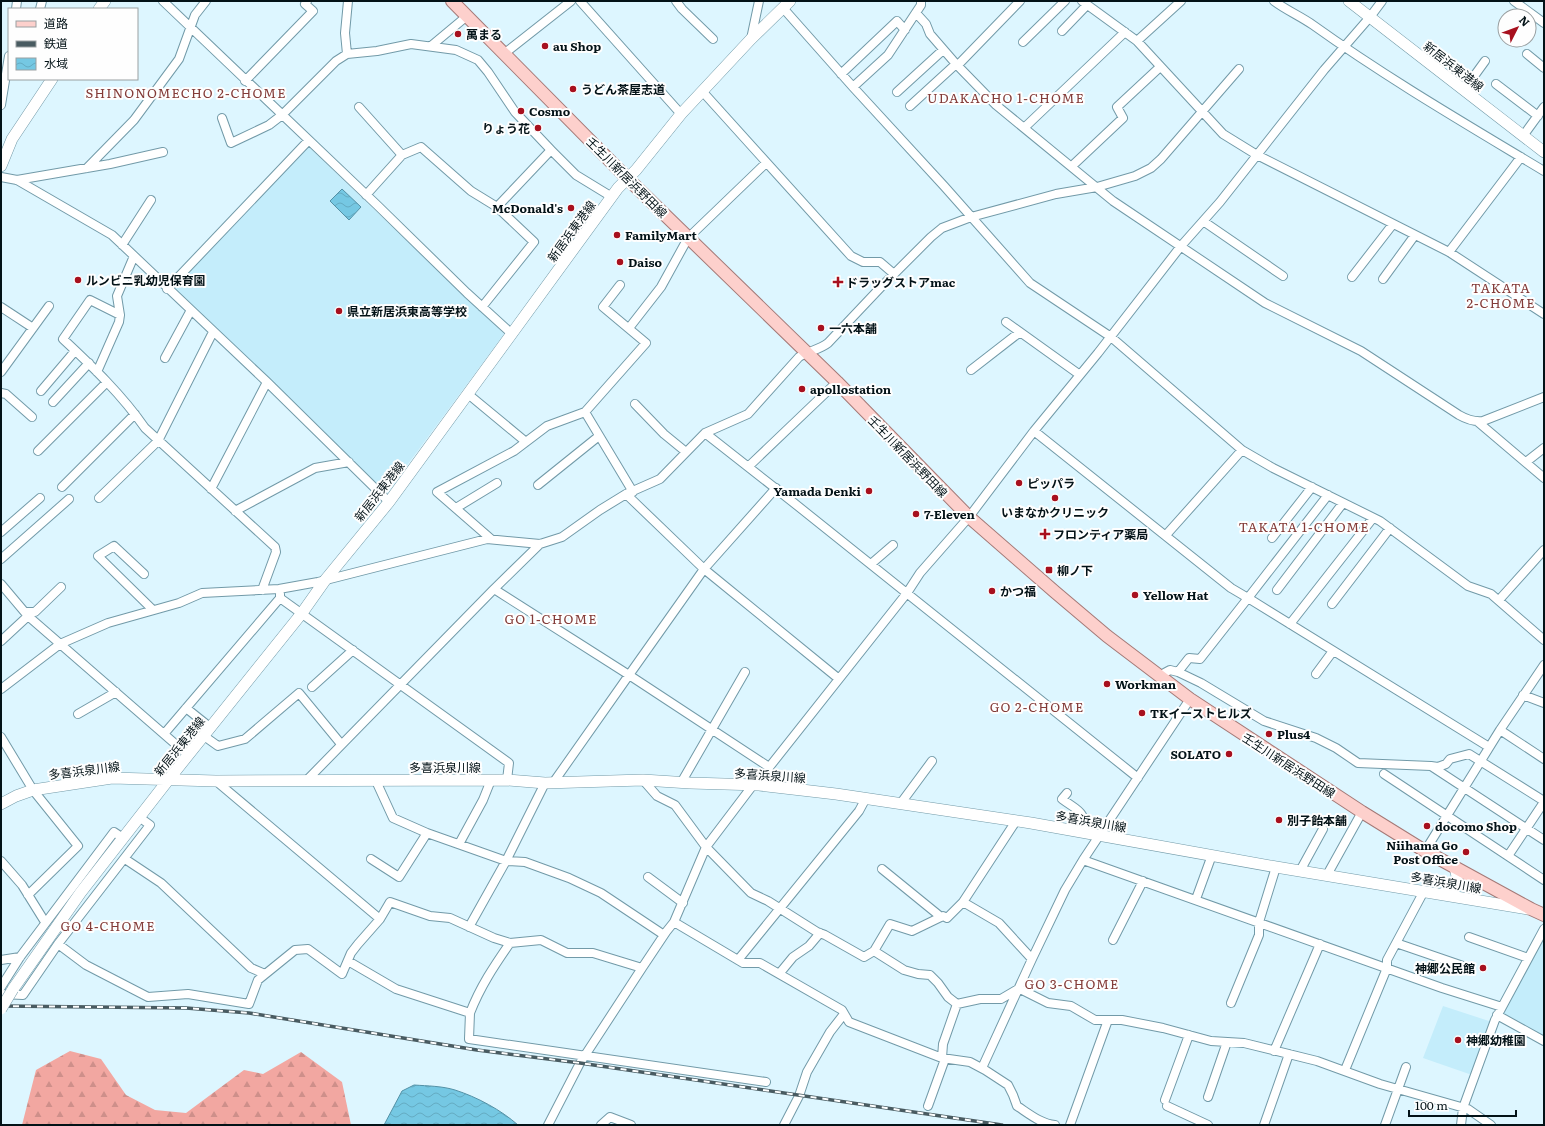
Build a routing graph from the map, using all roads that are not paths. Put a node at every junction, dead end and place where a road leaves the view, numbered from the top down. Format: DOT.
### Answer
graph roads {
  1 [pos="163,1"];
  2 [pos="206,1"];
  3 [pos="307,1"];
  4 [pos="348,1"];
  5 [pos="452,1"];
  6 [pos="570,1"];
  7 [pos="580,1"];
  8 [pos="676,1"];
  9 [pos="759,1"];
  10 [pos="921,1"];
  11 [pos="1020,1"];
  12 [pos="1064,1"];
  13 [pos="1181,1"];
  14 [pos="1274,1"];
  15 [pos="1349,1"];
  16 [pos="1382,1"];
  17 [pos="1514,1"];
  18 [pos="1085,3"];
  19 [pos="787,4"];
  20 [pos="916,12"];
  21 [pos="467,16"];
  22 [pos="1370,17"];
  23 [pos="1544,23"];
  24 [pos="190,27"];
  25 [pos="905,30"];
  26 [pos="1062,31"];
  27 [pos="1124,32"];
  28 [pos="713,39"];
  29 [pos="751,39"];
  30 [pos="1137,41"];
  31 [pos="1023,42"];
  32 [pos="431,46"];
  33 [pos="1344,48"];
  34 [pos="943,50"];
  35 [pos="505,53"];
  36 [pos="347,54"];
  37 [pos="1527,54"];
  38 [pos="1486,61"];
  39 [pos="8,62"];
  40 [pos="956,65"];
  41 [pos="1160,67"];
  42 [pos="1544,68"];
  43 [pos="1239,69"];
  44 [pos="841,74"];
  45 [pos="51,80"];
  46 [pos="246,81"];
  47 [pos="1496,84"];
  48 [pos="852,87"];
  49 [pos="1464,90"];
  50 [pos="702,91"];
  51 [pos="897,92"];
  52 [pos="1,105"];
  53 [pos="910,106"];
  54 [pos="359,107"];
  55 [pos="1544,107"];
  56 [pos="1202,112"];
  57 [pos="681,114"];
  58 [pos="282,116"];
  59 [pos="1538,116"];
  60 [pos="222,118"];
  61 [pos="1024,128"];
  62 [pos="1523,136"];
  63 [pos="308,141"];
  64 [pos="551,150"];
  65 [pos="163,152"];
  66 [pos="1544,152"];
  67 [pos="1257,154"];
  68 [pos="402,155"];
  69 [pos="1521,157"];
  70 [pos="766,163"];
  71 [pos="1,166"];
  72 [pos="1072,166"];
  73 [pos="87,168"];
  74 [pos="1544,171"];
  75 [pos="1,178"];
  76 [pos="627,178"];
  77 [pos="17,180"];
  78 [pos="1097,187"];
  79 [pos="366,195"];
  80 [pos="612,197"];
  81 [pos="151,200"];
  82 [pos="497,207"];
  83 [pos="971,217"];
  84 [pos="1203,221"];
  85 [pos="1393,224"];
  86 [pos="1415,235"];
  87 [pos="688,238"];
  88 [pos="122,245"];
  89 [pos="1182,246"];
  90 [pos="1449,252"];
  91 [pos="134,256"];
  92 [pos="894,274"];
  93 [pos="1283,276"];
  94 [pos="1352,277"];
  95 [pos="1384,279"];
  96 [pos="620,285"];
  97 [pos="167,289"];
  98 [pos="49,306"];
  99 [pos="482,307"];
  100 [pos="2,309"];
  101 [pos="191,310"];
  102 [pos="1544,314"];
  103 [pos="120,315"];
  104 [pos="1006,322"];
  105 [pos="33,328"];
  106 [pos="629,328"];
  107 [pos="213,332"];
  108 [pos="1020,332"];
  109 [pos="512,334"];
  110 [pos="1111,337"];
  111 [pos="75,351"];
  112 [pos="806,352"];
  113 [pos="165,358"];
  114 [pos="89,363"];
  115 [pos="971,370"];
  116 [pos="1,372"];
  117 [pos="97,372"];
  118 [pos="1080,375"];
  119 [pos="107,382"];
  120 [pos="267,382"];
  121 [pos="837,382"];
  122 [pos="41,391"];
  123 [pos="1,393"];
  124 [pos="468,394"];
  125 [pos="1544,397"];
  126 [pos="53,402"];
  127 [pos="635,404"];
  128 [pos="585,412"];
  129 [pos="135,414"];
  130 [pos="32,417"];
  131 [pos="1478,422"];
  132 [pos="1034,431"];
  133 [pos="705,433"];
  134 [pos="599,436"];
  135 [pos="158,441"];
  136 [pos="526,442"];
  137 [pos="1544,448"];
  138 [pos="1242,450"];
  139 [pos="38,452"];
  140 [pos="686,452"];
  141 [pos="349,462"];
  142 [pos="1526,462"];
  143 [pos="748,466"];
  144 [pos="1544,478"];
  145 [pos="497,483"];
  146 [pos="538,485"];
  147 [pos="62,487"];
  148 [pos="1312,487"];
  149 [pos="776,488"];
  150 [pos="211,489"];
  151 [pos="630,493"];
  152 [pos="1328,495"];
  153 [pos="40,498"];
  154 [pos="99,498"];
  155 [pos="69,499"];
  156 [pos="389,502"];
  157 [pos="1343,503"];
  158 [pos="456,508"];
  159 [pos="235,511"];
  160 [pos="969,517"];
  161 [pos="1373,518"];
  162 [pos="1390,528"];
  163 [pos="1,532"];
  164 [pos="1166,535"];
  165 [pos="1272,538"];
  166 [pos="491,539"];
  167 [pos="540,544"];
  168 [pos="893,545"];
  169 [pos="1544,550"];
  170 [pos="1,559"];
  171 [pos="871,564"];
  172 [pos="704,569"];
  173 [pos="144,574"];
  174 [pos="326,579"];
  175 [pos="1,584"];
  176 [pos="61,587"];
  177 [pos="494,589"];
  178 [pos="262,590"];
  179 [pos="1277,590"];
  180 [pos="280,593"];
  181 [pos="907,593"];
  182 [pos="1248,598"];
  183 [pos="1499,600"];
  184 [pos="1332,604"];
  185 [pos="153,610"];
  186 [pos="302,613"];
  187 [pos="27,614"];
  188 [pos="1290,624"];
  189 [pos="1544,640"];
  190 [pos="1,641"];
  191 [pos="60,644"];
  192 [pos="353,650"];
  193 [pos="1333,651"];
  194 [pos="1544,665"];
  195 [pos="745,672"];
  196 [pos="1178,672"];
  197 [pos="1316,674"];
  198 [pos="629,675"];
  199 [pos="1160,676"];
  200 [pos="839,679"];
  201 [pos="400,684"];
  202 [pos="312,686"];
  203 [pos="1,689"];
  204 [pos="116,692"];
  205 [pos="1523,695"];
  206 [pos="1190,700"];
  207 [pos="1544,703"];
  208 [pos="186,708"];
  209 [pos="78,714"];
  210 [pos="712,730"];
  211 [pos="1500,730"];
  212 [pos="207,732"];
  213 [pos="164,734"];
  214 [pos="1,737"];
  215 [pos="341,744"];
  216 [pos="1489,747"];
  217 [pos="188,755"];
  218 [pos="1544,759"];
  219 [pos="932,761"];
  220 [pos="1481,761"];
  221 [pos="1431,766"];
  222 [pos="769,767"];
  223 [pos="1384,774"];
  224 [pos="1138,778"];
  225 [pos="169,779"];
  226 [pos="307,780"];
  227 [pos="491,780"];
  228 [pos="508,780"];
  229 [pos="643,780"];
  230 [pos="216,781"];
  231 [pos="376,781"];
  232 [pos="549,783"];
  233 [pos="681,783"];
  234 [pos="756,785"];
  235 [pos="1464,788"];
  236 [pos="33,790"];
  237 [pos="1067,793"];
  238 [pos="866,798"];
  239 [pos="1544,801"];
  240 [pos="901,803"];
  241 [pos="1,804"];
  242 [pos="1362,812"];
  243 [pos="1446,816"];
  244 [pos="139,817"];
  245 [pos="1016,821"];
  246 [pos="1526,828"];
  247 [pos="1323,829"];
  248 [pos="427,833"];
  249 [pos="1083,833"];
  250 [pos="1100,836"];
  251 [pos="123,838"];
  252 [pos="1544,840"];
  253 [pos="460,844"];
  254 [pos="706,846"];
  255 [pos="1425,851"];
  256 [pos="1212,855"];
  257 [pos="1508,856"];
  258 [pos="125,859"];
  259 [pos="371,859"];
  260 [pos="1,860"];
  261 [pos="1083,860"];
  262 [pos="506,862"];
  263 [pos="1276,867"];
  264 [pos="1455,868"];
  265 [pos="882,869"];
  266 [pos="1300,871"];
  267 [pos="1327,875"];
  268 [pos="648,877"];
  269 [pos="1544,880"];
  270 [pos="1143,881"];
  271 [pos="1424,891"];
  272 [pos="1440,894"];
  273 [pos="28,895"];
  274 [pos="1196,900"];
  275 [pos="963,902"];
  276 [pos="683,903"];
  277 [pos="780,908"];
  278 [pos="1531,909"];
  279 [pos="1544,915"];
  280 [pos="941,917"];
  281 [pos="380,919"];
  282 [pos="45,922"];
  283 [pos="674,922"];
  284 [pos="1259,922"];
  285 [pos="469,927"];
  286 [pos="1544,929"];
  287 [pos="820,933"];
  288 [pos="664,935"];
  289 [pos="1469,936"];
  290 [pos="1112,940"];
  291 [pos="510,943"];
  292 [pos="1396,943"];
  293 [pos="58,944"];
  294 [pos="1320,944"];
  295 [pos="874,951"];
  296 [pos="20,957"];
  297 [pos="1528,958"];
  298 [pos="1032,959"];
  299 [pos="1,960"];
  300 [pos="738,960"];
  301 [pos="348,961"];
  302 [pos="1466,967"];
  303 [pos="642,968"];
  304 [pos="1387,968"];
  305 [pos="265,974"];
  306 [pos="779,974"];
  307 [pos="1,987"];
  308 [pos="1018,989"];
  309 [pos="1,994"];
  310 [pos="1231,1003"];
  311 [pos="957,1004"];
  312 [pos="1,1009"];
  313 [pos="1500,1011"];
  314 [pos="470,1013"];
  315 [pos="844,1014"];
  316 [pos="1108,1020"];
  317 [pos="1189,1035"];
  318 [pos="1544,1041"];
  319 [pos="1227,1042"];
  320 [pos="1274,1051"];
  321 [pos="1289,1054"];
  322 [pos="586,1055"];
  323 [pos="944,1058"];
  324 [pos="1406,1067"];
  325 [pos="982,1068"];
  326 [pos="1345,1070"];
  327 [pos="766,1082"];
  328 [pos="1398,1090"];
  329 [pos="1208,1097"];
  330 [pos="928,1106"];
  331 [pos="1463,1108"];
  332 [pos="548,1125"];
  333 [pos="601,1125"];
  334 [pos="631,1125"];
  335 [pos="784,1125"];
  336 [pos="1051,1125"];
  337 [pos="1055,1125"];
  338 [pos="1070,1125"];
  339 [pos="1208,1125"];
  340 [pos="1264,1125"];
  341 [pos="1385,1125"];
  342 [pos="1461,1125"];
  343 [pos="1491,1125"];
  1 -- 24 [label="street"];
  2 -- 24 [label="street"];
  3 -- 46 [label="street"];
  4 -- 36 [label="street"];
  5 -- 21 [label="main road, 壬生川新居浜野田線"];
  6 -- 35 [label="street"];
  7 -- 57 [label="street"];
  8 -- 28 [label="street"];
  9 -- 29 [label="street"];
  10 -- 20 [label="street"];
  11 -- 40 [label="street"];
  12 -- 31 [label="street"];
  13 -- 30 [label="street"];
  14 -- 33 [label="street"];
  15 -- 22 [label="main road, 新居浜東港線"];
  16 -- 22 [label="street"];
  17 -- 23 [label="street"];
  18 -- 26 [label="street"];
  18 -- 27 [label="street"];
  19 -- 29 [label="main road, 新居浜東港線"];
  19 -- 44 [label="street"];
  20 -- 25 [label="street"];
  20 -- 34 [label="street"];
  21 -- 32 [label="street"];
  21 -- 35 [label="main road, 壬生川新居浜野田線"];
  22 -- 33 [label="street"];
  22 -- 49 [label="main road, 新居浜東港線"];
  24 -- 46 [label="street"];
  24 -- 73 [label="street"];
  25 -- 44 [label="street"];
  25 -- 48 [label="street"];
  27 -- 30 [label="street"];
  27 -- 61 [label="street"];
  29 -- 50 [label="main road, 新居浜東港線"];
  30 -- 41 [label="street"];
  32 -- 36 [label="street"];
  32 -- 64 [label="street"];
  33 -- 67 [label="street"];
  33 -- 69 [label="street"];
  34 -- 40 [label="street"];
  34 -- 51 [label="street"];
  35 -- 76 [label="main road, 壬生川新居浜野田線"];
  36 -- 58 [label="street"];
  37 -- 42 [label="street"];
  38 -- 49 [label="street"];
  39 -- 52 [label="street"];
  40 -- 53 [label="street"];
  40 -- 61 [label="street"];
  41 -- 56 [label="street"];
  41 -- 72 [label="street"];
  43 -- 56 [label="street"];
  44 -- 48 [label="street"];
  45 -- 71 [label="main road"];
  46 -- 58 [label="street"];
  47 -- 59 [label="street"];
  48 -- 83 [label="street"];
  49 -- 62 [label="main road, 新居浜東港線"];
  50 -- 57 [label="main road, 新居浜東港線"];
  50 -- 70 [label="street"];
  54 -- 68 [label="street"];
  55 -- 59 [label="street"];
  56 -- 67 [label="street"];
  56 -- 78 [label="street"];
  57 -- 76 [label="main road, 新居浜東港線"];
  58 -- 60 [label="street"];
  58 -- 63 [label="street"];
  59 -- 62 [label="street"];
  61 -- 72 [label="street"];
  62 -- 66 [label="main road, 新居浜東港線"];
  63 -- 79 [label="street"];
  63 -- 97 [label="street"];
  64 -- 80 [label="street"];
  64 -- 82 [label="street"];
  65 -- 73 [label="street"];
  67 -- 84 [label="street"];
  67 -- 85 [label="street"];
  68 -- 79 [label="street"];
  68 -- 82 [label="street"];
  69 -- 74 [label="street"];
  69 -- 90 [label="street"];
  70 -- 87 [label="street"];
  70 -- 92 [label="street"];
  72 -- 78 [label="street"];
  73 -- 77 [label="street"];
  75 -- 77 [label="street"];
  76 -- 80 [label="main road, 新居浜東港線"];
  76 -- 87 [label="main road, 壬生川新居浜野田線"];
  77 -- 88 [label="street"];
  78 -- 83 [label="street"];
  78 -- 89 [label="street"];
  79 -- 99 [label="street"];
  80 -- 109 [label="main road, 新居浜東港線"];
  81 -- 88 [label="street"];
  82 -- 99 [label="street"];
  83 -- 92 [label="street"];
  83 -- 110 [label="street"];
  84 -- 89 [label="street"];
  84 -- 93 [label="street"];
  85 -- 86 [label="street"];
  85 -- 94 [label="street"];
  86 -- 90 [label="street"];
  86 -- 95 [label="street"];
  87 -- 106 [label="street"];
  87 -- 112 [label="main road, 壬生川新居浜野田線"];
  88 -- 91 [label="street"];
  89 -- 110 [label="street"];
  89 -- 131 [label="street"];
  90 -- 102 [label="street"];
  91 -- 97 [label="street"];
  91 -- 103 [label="street"];
  92 -- 112 [label="street"];
  96 -- 106 [label="street"];
  97 -- 101 [label="street"];
  98 -- 105 [label="street"];
  99 -- 109 [label="street"];
  100 -- 105 [label="street"];
  101 -- 107 [label="street"];
  101 -- 113 [label="street"];
  103 -- 111 [label="street"];
  103 -- 117 [label="street"];
  104 -- 108 [label="street"];
  105 -- 116 [label="street"];
  106 -- 128 [label="street"];
  107 -- 120 [label="street"];
  107 -- 135 [label="street"];
  108 -- 115 [label="street"];
  108 -- 118 [label="street"];
  109 -- 124 [label="main road, 新居浜東港線"];
  110 -- 118 [label="street"];
  110 -- 138 [label="street"];
  111 -- 114 [label="street"];
  111 -- 122 [label="street"];
  112 -- 121 [label="main road, 壬生川新居浜野田線"];
  112 -- 133 [label="street"];
  114 -- 117 [label="street"];
  114 -- 126 [label="street"];
  117 -- 119 [label="street"];
  118 -- 132 [label="street"];
  119 -- 129 [label="street"];
  119 -- 139 [label="street"];
  120 -- 141 [label="street"];
  120 -- 150 [label="street"];
  121 -- 143 [label="street"];
  121 -- 160 [label="main road, 壬生川新居浜野田線"];
  123 -- 130 [label="street"];
  124 -- 136 [label="street"];
  124 -- 156 [label="main road, 新居浜東港線"];
  125 -- 131 [label="street"];
  127 -- 140 [label="street"];
  128 -- 134 [label="street"];
  128 -- 136 [label="street"];
  129 -- 135 [label="street"];
  129 -- 147 [label="street"];
  131 -- 142 [label="street"];
  132 -- 160 [label="street"];
  132 -- 164 [label="street"];
  133 -- 140 [label="street"];
  133 -- 143 [label="street"];
  134 -- 146 [label="street"];
  134 -- 151 [label="street"];
  135 -- 150 [label="street"];
  135 -- 154 [label="street"];
  136 -- 158 [label="street"];
  137 -- 142 [label="street"];
  138 -- 148 [label="street"];
  138 -- 164 [label="street"];
  140 -- 151 [label="street"];
  141 -- 156 [label="street"];
  141 -- 159 [label="street"];
  142 -- 144 [label="street"];
  143 -- 149 [label="street"];
  145 -- 158 [label="street"];
  148 -- 152 [label="street"];
  148 -- 165 [label="street"];
  149 -- 171 [label="street"];
  149 -- 172 [label="street"];
  150 -- 159 [label="street"];
  151 -- 167 [label="street"];
  151 -- 172 [label="street"];
  152 -- 157 [label="street"];
  152 -- 182 [label="street"];
  153 -- 163 [label="street"];
  155 -- 170 [label="street"];
  156 -- 174 [label="main road, 新居浜東港線"];
  157 -- 161 [label="street"];
  157 -- 179 [label="street"];
  158 -- 166 [label="street"];
  159 -- 178 [label="street"];
  160 -- 181 [label="street"];
  160 -- 199 [label="main road, 壬生川新居浜野田線"];
  161 -- 162 [label="street"];
  161 -- 188 [label="street"];
  162 -- 183 [label="street"];
  162 -- 184 [label="street"];
  164 -- 182 [label="street"];
  166 -- 167 [label="street"];
  166 -- 174 [label="street"];
  167 -- 177 [label="street"];
  168 -- 171 [label="street"];
  169 -- 183 [label="street"];
  171 -- 181 [label="street"];
  172 -- 198 [label="street"];
  172 -- 200 [label="street"];
  173 -- 185 [label="street"];
  174 -- 180 [label="street"];
  174 -- 186 [label="main road, 新居浜東港線"];
  175 -- 187 [label="street"];
  176 -- 187 [label="street"];
  177 -- 198 [label="street"];
  177 -- 201 [label="street"];
  178 -- 180 [label="street"];
  178 -- 185 [label="street"];
  180 -- 186 [label="street"];
  180 -- 208 [label="street"];
  181 -- 200 [label="street"];
  181 -- 224 [label="street"];
  182 -- 188 [label="street"];
  182 -- 196 [label="street"];
  183 -- 189 [label="street"];
  185 -- 191 [label="street"];
  186 -- 192 [label="street"];
  186 -- 212 [label="main road, 新居浜東港線"];
  187 -- 190 [label="street"];
  187 -- 191 [label="street"];
  188 -- 193 [label="street"];
  191 -- 203 [label="street"];
  191 -- 204 [label="street"];
  192 -- 201 [label="street"];
  192 -- 202 [label="street"];
  193 -- 197 [label="street"];
  193 -- 216 [label="street"];
  194 -- 205 [label="street"];
  195 -- 210 [label="street"];
  196 -- 199 [label="street"];
  196 -- 221 [label="street"];
  198 -- 210 [label="street"];
  198 -- 232 [label="street"];
  199 -- 206 [label="main road, 壬生川新居浜野田線"];
  200 -- 222 [label="street"];
  201 -- 215 [label="street"];
  201 -- 228 [label="street"];
  204 -- 209 [label="street"];
  204 -- 213 [label="street"];
  205 -- 207 [label="street"];
  205 -- 211 [label="street"];
  206 -- 224 [label="street"];
  206 -- 242 [label="main road, 壬生川新居浜野田線"];
  208 -- 212 [label="street"];
  208 -- 213 [label="street"];
  210 -- 222 [label="street"];
  210 -- 233 [label="street"];
  211 -- 216 [label="street"];
  211 -- 218 [label="street"];
  212 -- 215 [label="street"];
  212 -- 217 [label="main road, 新居浜東港線"];
  213 -- 217 [label="street"];
  214 -- 236 [label="street"];
  215 -- 226 [label="street"];
  216 -- 220 [label="street"];
  217 -- 225 [label="main road, 新居浜東港線"];
  219 -- 240 [label="street"];
  220 -- 221 [label="street"];
  220 -- 235 [label="street"];
  220 -- 239 [label="street"];
  221 -- 235 [label="street"];
  222 -- 234 [label="street"];
  223 -- 243 [label="street"];
  224 -- 250 [label="street"];
  225 -- 230 [label="main road, 多喜浜泉川線"];
  225 -- 236 [label="main road, 多喜浜泉川線"];
  225 -- 244 [label="main road, 新居浜東港線"];
  226 -- 230 [label="main road, 多喜浜泉川線"];
  226 -- 231 [label="main road, 多喜浜泉川線"];
  227 -- 228 [label="main road, 多喜浜泉川線"];
  227 -- 231 [label="main road, 多喜浜泉川線"];
  227 -- 253 [label="street"];
  228 -- 232 [label="main road, 多喜浜泉川線"];
  229 -- 232 [label="main road, 多喜浜泉川線"];
  229 -- 233 [label="main road, 多喜浜泉川線"];
  229 -- 254 [label="street"];
  230 -- 281 [label="street"];
  231 -- 248 [label="street"];
  232 -- 262 [label="street"];
  233 -- 234 [label="main road, 多喜浜泉川線"];
  234 -- 238 [label="main road, 多喜浜泉川線"];
  234 -- 254 [label="street"];
  235 -- 243 [label="street"];
  235 -- 246 [label="street"];
  236 -- 241 [label="main road, 多喜浜泉川線"];
  236 -- 273 [label="street"];
  237 -- 249 [label="street"];
  238 -- 240 [label="main road, 多喜浜泉川線"];
  238 -- 277 [label="street"];
  239 -- 246 [label="street"];
  240 -- 245 [label="main road, 多喜浜泉川線"];
  242 -- 255 [label="main road, 壬生川新居浜野田線"];
  242 -- 267 [label="street"];
  243 -- 255 [label="street"];
  243 -- 257 [label="street"];
  244 -- 251 [label="main road, 新居浜東港線"];
  244 -- 258 [label="street"];
  245 -- 249 [label="main road, 多喜浜泉川線"];
  245 -- 275 [label="street"];
  246 -- 252 [label="street"];
  246 -- 257 [label="street"];
  247 -- 266 [label="street"];
  248 -- 253 [label="street"];
  248 -- 259 [label="street"];
  249 -- 250 [label="main road, 多喜浜泉川線"];
  250 -- 256 [label="main road, 多喜浜泉川線"];
  250 -- 261 [label="street"];
  251 -- 282 [label="street"];
  251 -- 312 [label="main road, 新居浜東港線, bridge"];
  253 -- 262 [label="street"];
  254 -- 276 [label="street"];
  254 -- 277 [label="street"];
  255 -- 264 [label="main road, 壬生川新居浜野田線"];
  256 -- 263 [label="main road, 多喜浜泉川線"];
  256 -- 274 [label="street"];
  257 -- 269 [label="street"];
  258 -- 293 [label="street"];
  258 -- 305 [label="street"];
  260 -- 273 [label="street"];
  261 -- 270 [label="street"];
  261 -- 298 [label="street"];
  262 -- 285 [label="street"];
  262 -- 288 [label="street"];
  263 -- 266 [label="main road, 多喜浜泉川線"];
  263 -- 284 [label="street"];
  264 -- 272 [label="main road"];
  264 -- 278 [label="main road, 壬生川新居浜野田線"];
  265 -- 280 [label="street"];
  266 -- 267 [label="main road, 多喜浜泉川線"];
  267 -- 271 [label="main road, 多喜浜泉川線"];
  268 -- 276 [label="street"];
  270 -- 274 [label="street"];
  270 -- 290 [label="street"];
  271 -- 272 [label="main road, 多喜浜泉川線"];
  271 -- 292 [label="street"];
  272 -- 278 [label="main road, 多喜浜泉川線"];
  273 -- 282 [label="street"];
  274 -- 284 [label="street"];
  275 -- 280 [label="street"];
  275 -- 298 [label="street"];
  276 -- 283 [label="street"];
  277 -- 287 [label="street"];
  277 -- 300 [label="street"];
  278 -- 279 [label="main road, 壬生川新居浜野田線"];
  280 -- 295 [label="street"];
  281 -- 285 [label="street"];
  281 -- 301 [label="street"];
  282 -- 296 [label="street"];
  283 -- 288 [label="street"];
  283 -- 300 [label="street"];
  284 -- 294 [label="street"];
  284 -- 310 [label="street"];
  285 -- 291 [label="street"];
  286 -- 297 [label="street"];
  287 -- 295 [label="street"];
  287 -- 306 [label="street"];
  288 -- 303 [label="street"];
  289 -- 297 [label="street"];
  291 -- 303 [label="street"];
  291 -- 314 [label="street"];
  292 -- 302 [label="street"];
  292 -- 304 [label="street"];
  293 -- 305 [label="street"];
  293 -- 309 [label="street"];
  294 -- 304 [label="street"];
  294 -- 320 [label="street"];
  295 -- 311 [label="street"];
  296 -- 299 [label="street"];
  296 -- 307 [label="street"];
  297 -- 313 [label="street"];
  298 -- 308 [label="street"];
  300 -- 306 [label="street"];
  301 -- 305 [label="street"];
  301 -- 314 [label="street"];
  303 -- 322 [label="street"];
  304 -- 313 [label="street"];
  304 -- 326 [label="street"];
  306 -- 315 [label="street"];
  308 -- 311 [label="street"];
  308 -- 316 [label="street"];
  308 -- 325 [label="street"];
  311 -- 323 [label="street"];
  313 -- 318 [label="street"];
  313 -- 331 [label="street"];
  314 -- 322 [label="street"];
  315 -- 323 [label="street"];
  315 -- 335 [label="street"];
  316 -- 317 [label="street"];
  316 -- 338 [label="street"];
  317 -- 319 [label="street"];
  317 -- 339 [label="street"];
  319 -- 320 [label="street"];
  319 -- 329 [label="street"];
  320 -- 321 [label="street"];
  321 -- 326 [label="street"];
  321 -- 340 [label="street"];
  322 -- 327 [label="street"];
  322 -- 332 [label="street"];
  323 -- 325 [label="street"];
  323 -- 330 [label="street"];
  324 -- 328 [label="street"];
  325 -- 336 [label="street"];
  326 -- 328 [label="street"];
  328 -- 331 [label="street"];
  328 -- 341 [label="street"];
  331 -- 342 [label="street"];
  331 -- 343 [label="street"];
  333 -- 334 [label="street"];
  336 -- 337 [label="street"];
}
